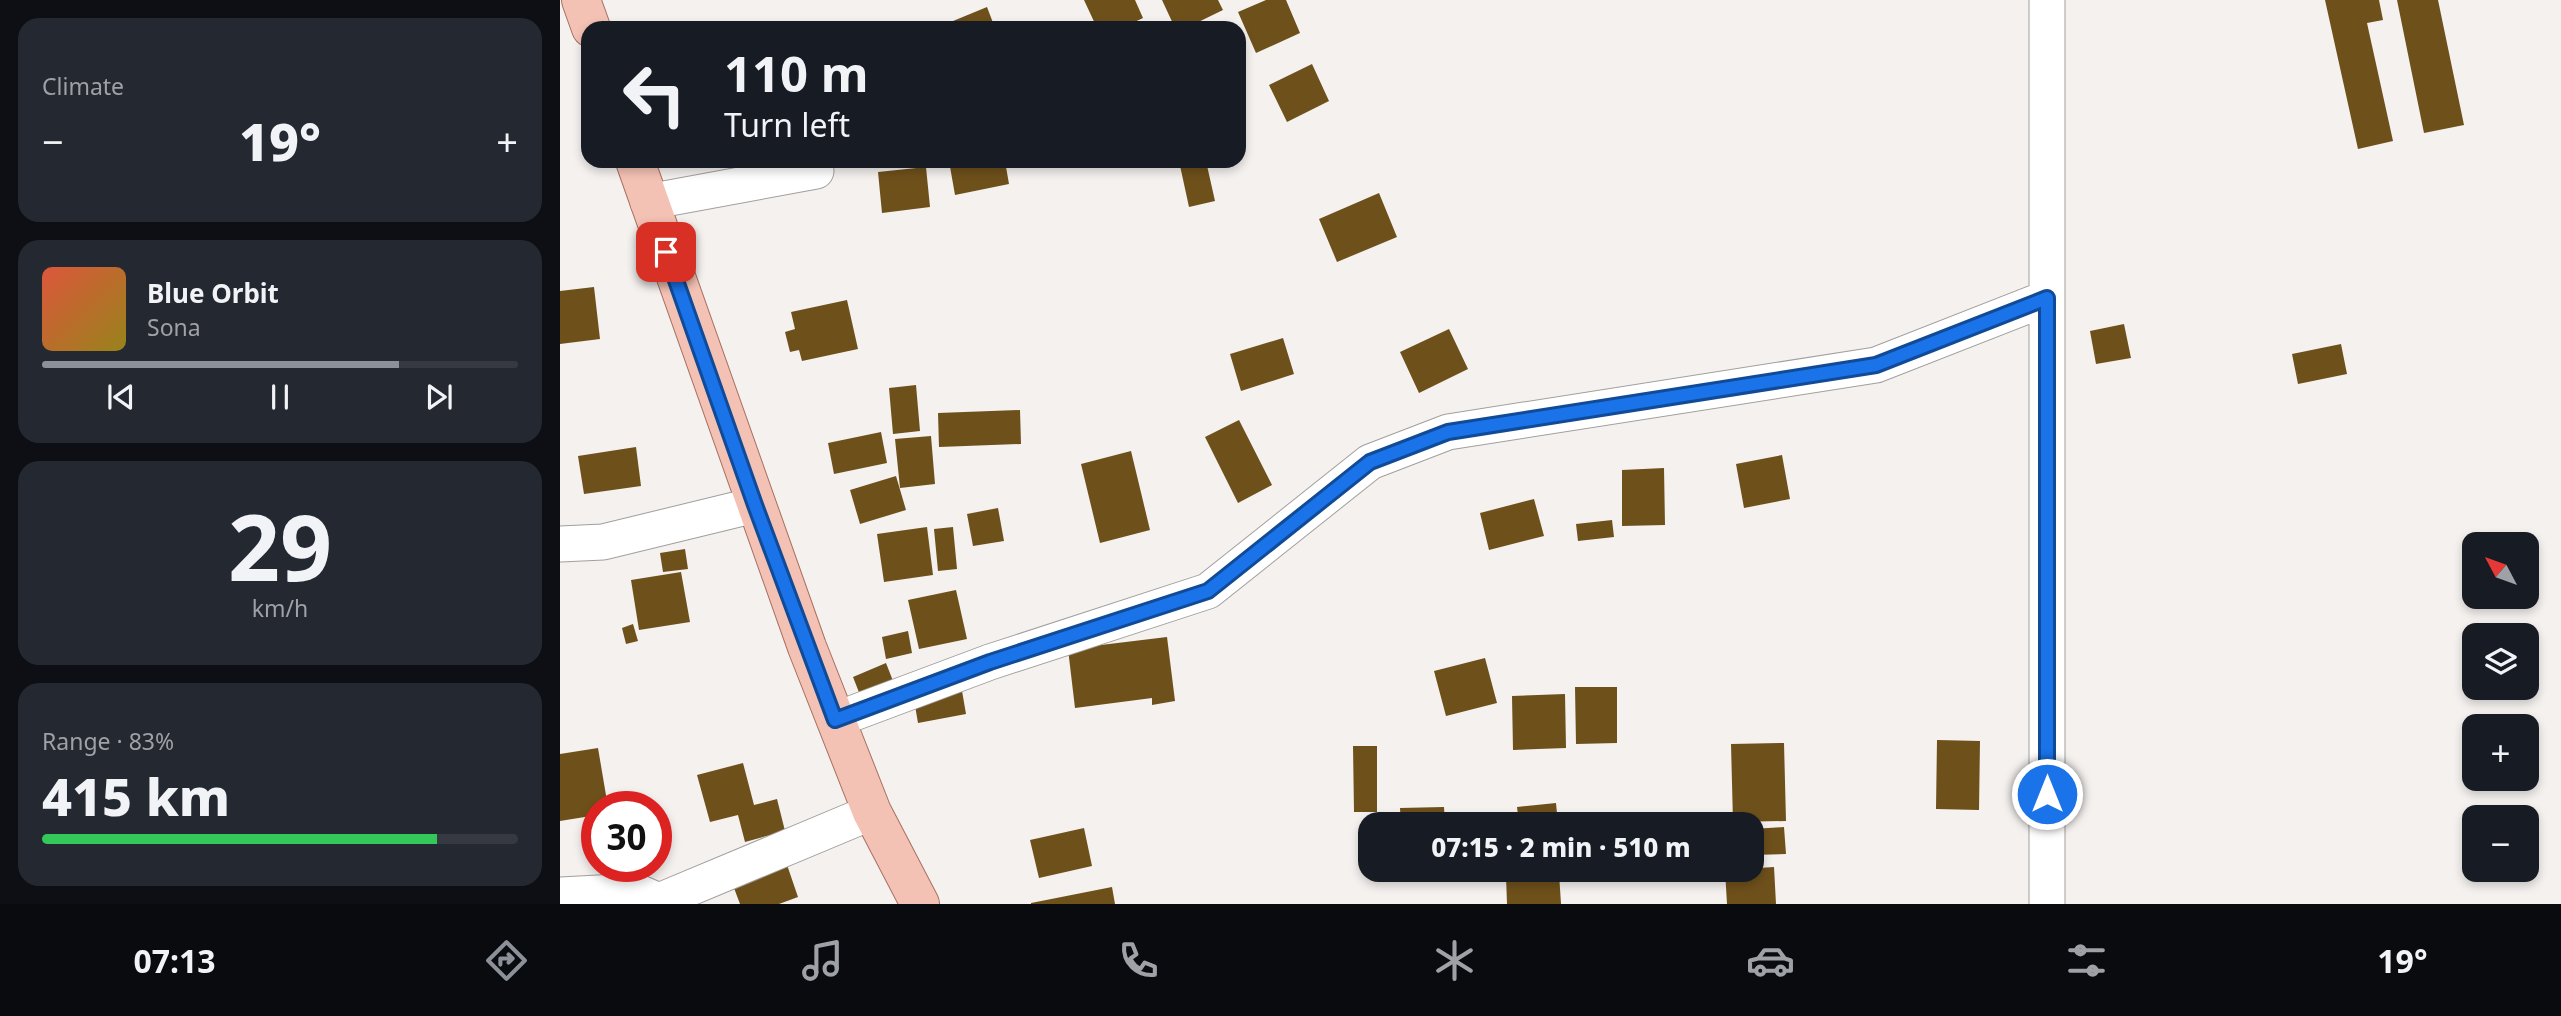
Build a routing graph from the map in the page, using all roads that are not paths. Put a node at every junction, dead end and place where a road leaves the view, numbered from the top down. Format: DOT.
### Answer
graph roads {
  1 [pos="581,0"];
  2 [pos="2047,0"];
  3 [pos="588,21"];
  4 [pos="637,168"];
  5 [pos="816,171"];
  6 [pos="648,202"];
  7 [pos="2047,298"];
  8 [pos="755,505"];
  9 [pos="560,544"];
  10 [pos="835,720"];
  11 [pos="872,812"];
  12 [pos="560,895"];
  13 [pos="658,902"];
  14 [pos="920,904"];
  15 [pos="2047,904"];
  1 -- 3 [label="main road"];
  2 -- 7 [label="street"];
  4 -- 6 [label="main road"];
  5 -- 6 [label="street"];
  6 -- 8 [label="main road"];
  7 -- 10 [label="street"];
  7 -- 15 [label="street"];
  8 -- 9 [label="street"];
  8 -- 10 [label="main road"];
  10 -- 11 [label="main road"];
  11 -- 13 [label="street"];
  11 -- 14 [label="main road"];
  12 -- 13 [label="street"];
}
